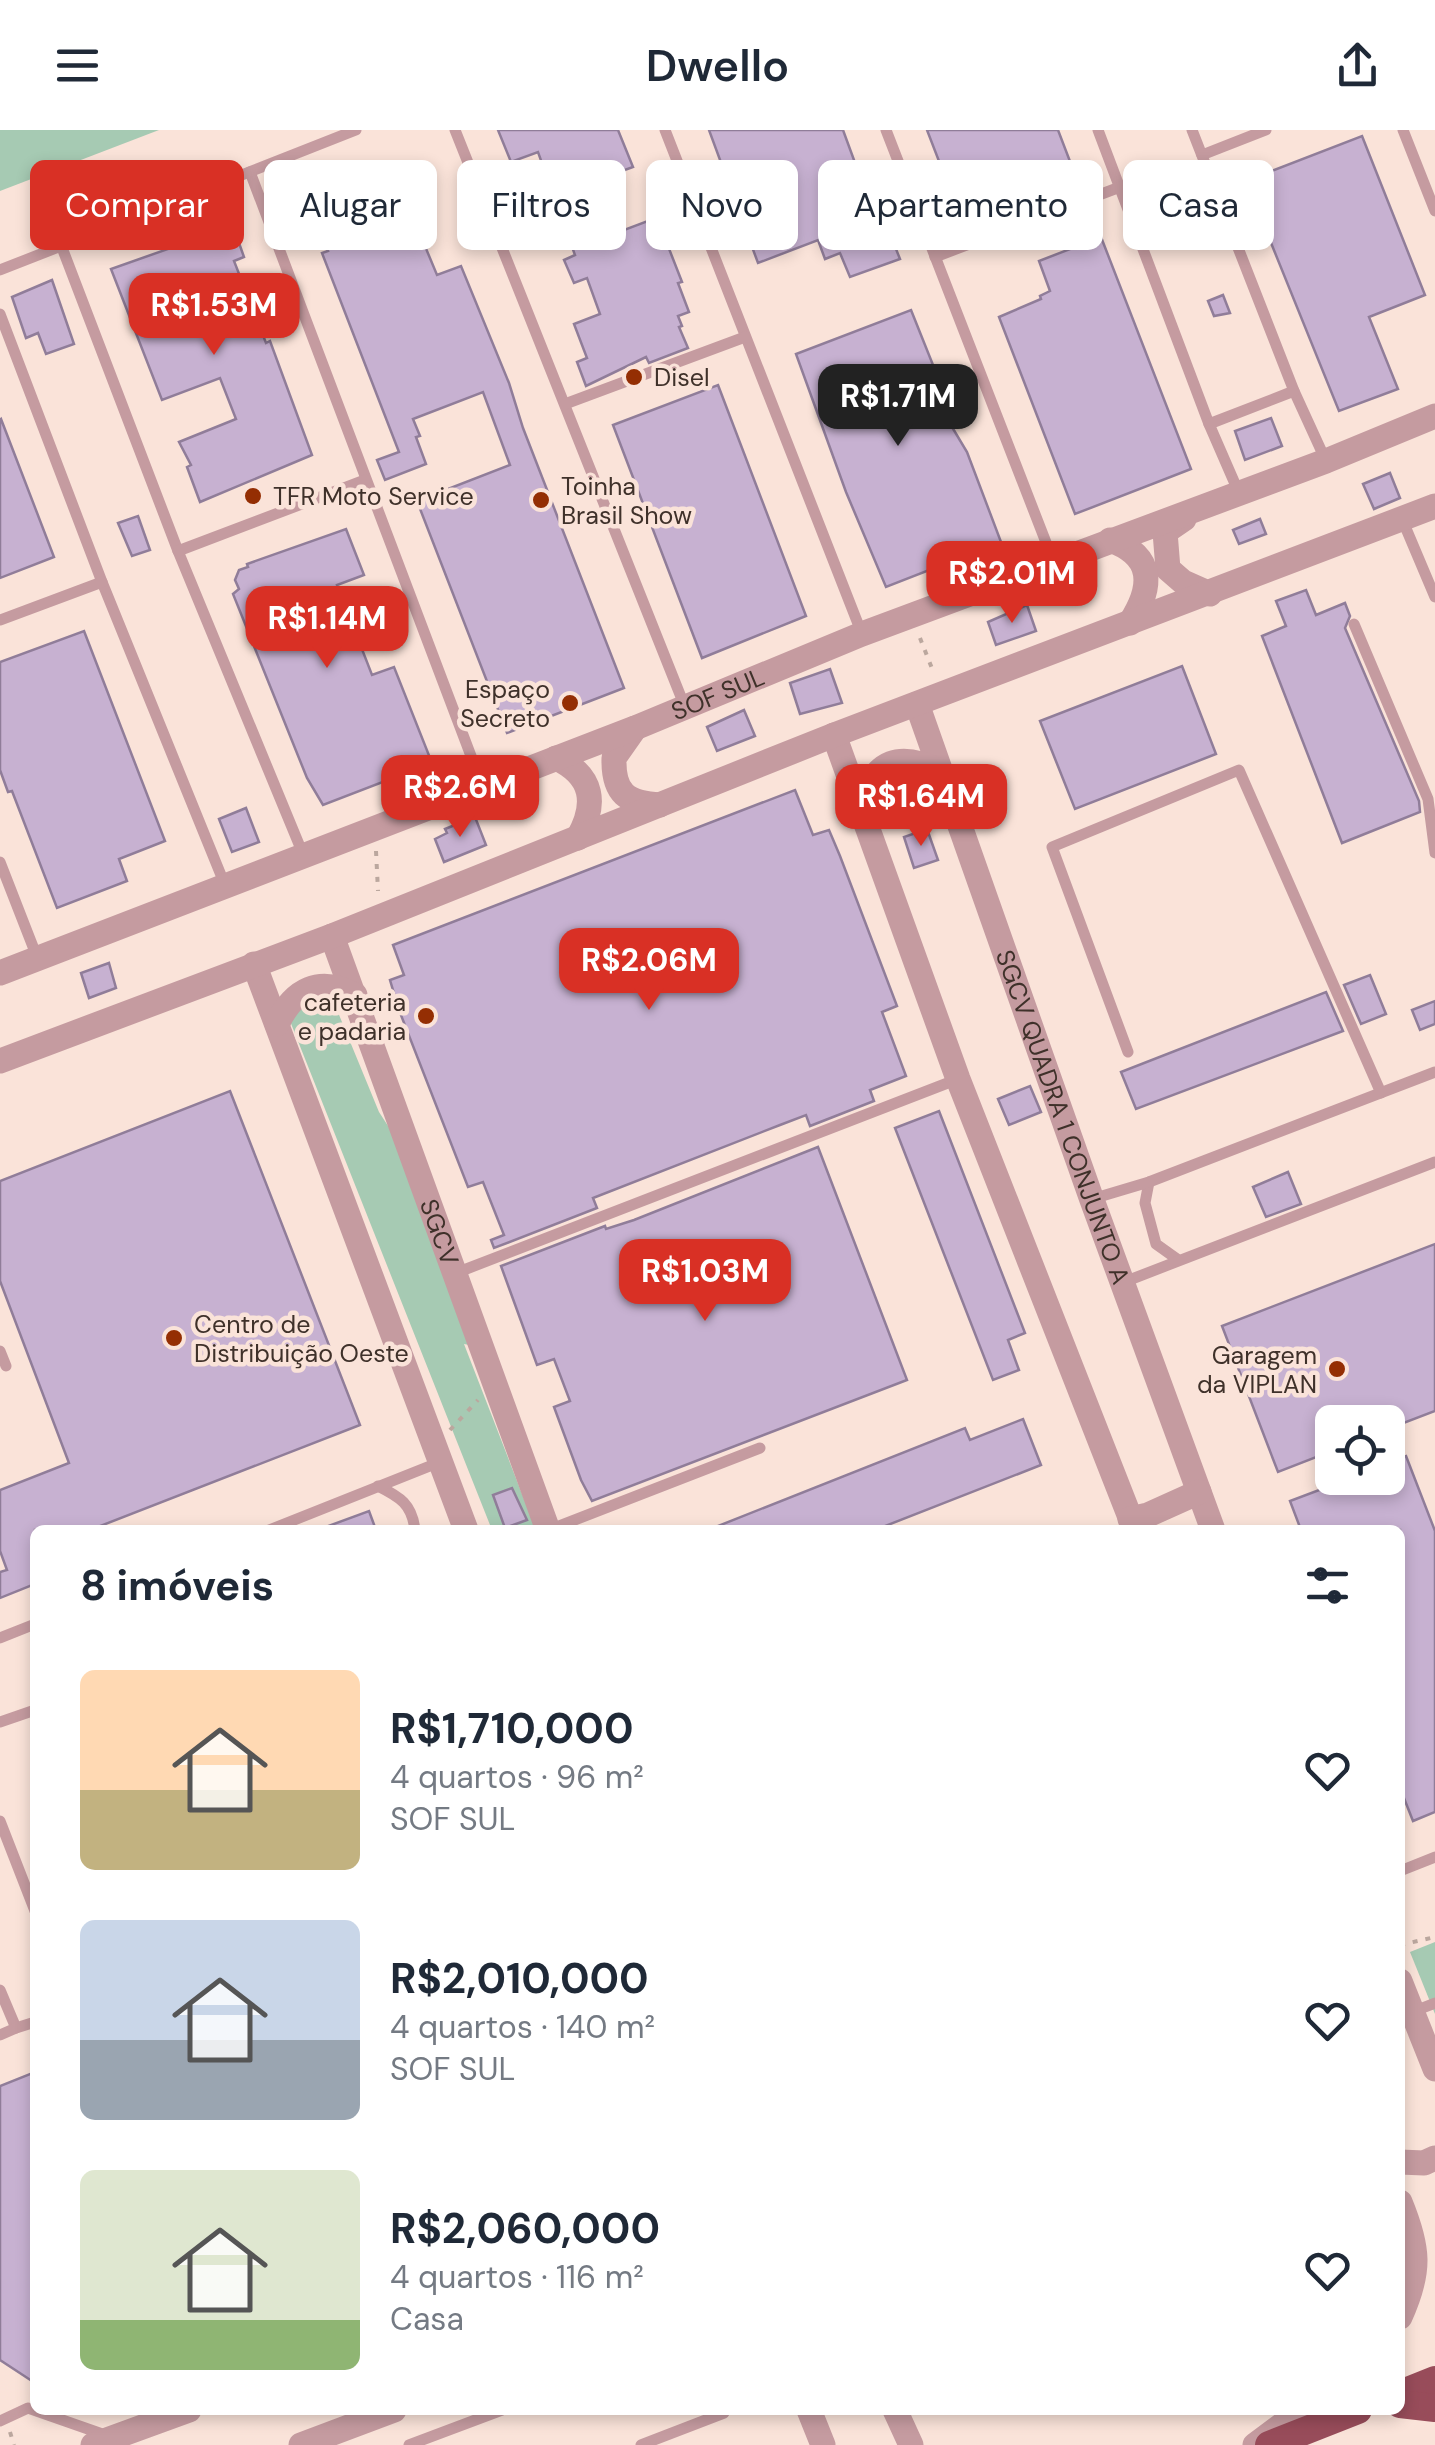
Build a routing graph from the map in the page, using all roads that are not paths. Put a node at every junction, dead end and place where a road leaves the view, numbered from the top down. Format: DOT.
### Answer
graph roads {
  1 [pos="356,130"];
  2 [pos="455,130"];
  3 [pos="665,130"];
  4 [pos="886,130"];
  5 [pos="1098,130"];
  6 [pos="1192,130"];
  7 [pos="1266,130"];
  8 [pos="1403,130"];
  9 [pos="1202,155"];
  10 [pos="250,172"];
  11 [pos="244,174"];
  12 [pos="1122,192"];
  13 [pos="1435,212"];
  14 [pos="51,250"];
  15 [pos="63,250"];
  16 [pos="935,257"];
  17 [pos="0,270"];
  18 [pos="0,314"];
  19 [pos="746,337"];
  20 [pos="1294,390"];
  21 [pos="565,404"];
  22 [pos="1435,416"];
  23 [pos="1209,424"];
  24 [pos="1326,461"];
  25 [pos="365,480"];
  26 [pos="1239,493"];
  27 [pos="1434,508"];
  28 [pos="1196,510"];
  29 [pos="1402,519"];
  30 [pos="1110,540"];
  31 [pos="178,551"];
  32 [pos="1054,563"];
  33 [pos="102,582"];
  34 [pos="1210,594"];
  35 [pos="1435,597"];
  36 [pos="0,620"];
  37 [pos="1130,623"];
  38 [pos="1354,624"];
  39 [pos="862,634"];
  40 [pos="917,704"];
  41 [pos="685,708"];
  42 [pos="635,728"];
  43 [pos="834,735"];
  44 [pos="556,758"];
  45 [pos="941,772"];
  46 [pos="482,785"];
  47 [pos="859,803"];
  48 [pos="662,804"];
  49 [pos="578,838"];
  50 [pos="1435,853"];
  51 [pos="303,854"];
  52 [pos="0,862"];
  53 [pos="225,885"];
  54 [pos="332,936"];
  55 [pos="38,957"];
  56 [pos="254,964"];
  57 [pos="0,973"];
  58 [pos="355,996"];
  59 [pos="277,1024"];
  60 [pos="1128,1052"];
  61 [pos="7,1054"];
  62 [pos="1435,1072"];
  63 [pos="958,1079"];
  64 [pos="1381,1093"];
  65 [pos="1435,1162"];
  66 [pos="1149,1182"];
  67 [pos="1092,1200"];
  68 [pos="1177,1260"];
  69 [pos="456,1274"];
  70 [pos="1124,1282"];
  71 [pos="0,1351"];
  72 [pos="6,1366"];
  73 [pos="760,1448"];
  74 [pos="437,1454"];
  75 [pos="378,1486"];
  76 [pos="1199,1492"];
  77 [pos="1133,1524"];
  78 [pos="281,1525"];
  79 [pos="415,1525"];
  80 [pos="464,1525"];
  81 [pos="546,1525"];
  82 [pos="561,1525"];
  83 [pos="1211,1525"];
  84 [pos="30,1626"];
  85 [pos="0,1638"];
  86 [pos="0,1710"];
  87 [pos="30,1712"];
  88 [pos="17,1717"];
  89 [pos="0,1722"];
  90 [pos="0,1821"];
  91 [pos="1435,1857"];
  92 [pos="1405,1869"];
  93 [pos="30,1898"];
  94 [pos="1405,1988"];
  95 [pos="0,1990"];
  96 [pos="1426,2019"];
  97 [pos="30,2024"];
  98 [pos="16,2028"];
  99 [pos="0,2035"];
  100 [pos="1435,2069"];
  101 [pos="1435,2158"];
  102 [pos="1405,2162"];
  103 [pos="1405,2217"];
  104 [pos="1405,2303"];
  105 [pos="1435,2380"];
  106 [pos="1405,2392"];
  107 [pos="1405,2405"];
  108 [pos="1435,2408"];
  109 [pos="30,2409"];
  110 [pos="48,2415"];
  111 [pos="78,2415"];
  112 [pos="176,2415"];
  113 [pos="381,2415"];
  114 [pos="489,2415"];
  115 [pos="721,2415"];
  116 [pos="811,2415"];
  117 [pos="898,2415"];
  118 [pos="1295,2415"];
  119 [pos="1345,2415"];
  120 [pos="0,2421"];
  121 [pos="74,2424"];
  122 [pos="103,2441"];
  123 [pos="301,2445"];
  124 [pos="409,2445"];
  125 [pos="641,2445"];
  126 [pos="823,2445"];
  127 [pos="911,2445"];
  128 [pos="1255,2445"];
  129 [pos="1269,2445"];
  1 -- 10 [label="lane"];
  2 -- 21 [label="lane"];
  3 -- 19 [label="lane"];
  4 -- 16 [label="lane"];
  5 -- 12 [label="lane"];
  6 -- 9 [label="lane"];
  7 -- 9 [label="lane"];
  8 -- 13 [label="lane"];
  9 -- 20 [label="lane"];
  10 -- 11 [label="lane"];
  10 -- 25 [label="lane"];
  12 -- 16 [label="lane"];
  12 -- 23 [label="lane"];
  14 -- 17 [label="lane"];
  15 -- 31 [label="lane"];
  16 -- 32 [label="lane"];
  18 -- 33 [label="lane"];
  19 -- 21 [label="lane"];
  19 -- 39 [label="lane"];
  20 -- 23 [label="lane"];
  20 -- 24 [label="lane"];
  21 -- 41 [label="lane"];
  22 -- 24 [label="street, SOF SUL"];
  23 -- 26 [label="lane"];
  24 -- 26 [label="street, SOF SUL"];
  25 -- 31 [label="lane"];
  25 -- 46 [label="lane"];
  26 -- 28 [label="street, SOF SUL"];
  27 -- 29 [label="street"];
  28 -- 30 [label="street, SOF SUL"];
  28 -- 34 [label="street"];
  29 -- 34 [label="street"];
  29 -- 35 [label="lane"];
  30 -- 32 [label="street, SOF SUL"];
  30 -- 37 [label="street"];
  31 -- 51 [label="lane"];
  32 -- 39 [label="street, SOF SUL"];
  33 -- 36 [label="lane"];
  33 -- 53 [label="lane"];
  34 -- 37 [label="street"];
  37 -- 40 [label="street"];
  38 -- 50 [label="lane"];
  39 -- 41 [label="street, SOF SUL"];
  40 -- 43 [label="street"];
  40 -- 45 [label="street, SGCV QUADRA 1 CONJUNTO A"];
  41 -- 42 [label="street, SOF SUL"];
  42 -- 44 [label="street, SOF SUL"];
  42 -- 48 [label="street"];
  43 -- 47 [label="street"];
  43 -- 48 [label="street"];
  44 -- 46 [label="street, SOF SUL"];
  44 -- 49 [label="street"];
  45 -- 47 [label="street"];
  45 -- 67 [label="street, SGCV QUADRA 1 CONJUNTO A"];
  46 -- 51 [label="street, SOF SUL"];
  47 -- 63 [label="street"];
  48 -- 49 [label="street"];
  49 -- 54 [label="street"];
  51 -- 53 [label="street, SOF SUL"];
  52 -- 55 [label="lane"];
  53 -- 55 [label="street, SOF SUL"];
  54 -- 56 [label="street"];
  54 -- 58 [label="street, SGCV"];
  55 -- 57 [label="street, SOF SUL"];
  56 -- 59 [label="street"];
  56 -- 61 [label="street"];
  58 -- 59 [label="street"];
  58 -- 69 [label="street, SGCV"];
  59 -- 74 [label="street"];
  60 -- 64 [label="lane"];
  62 -- 64 [label="lane"];
  63 -- 69 [label="lane"];
  63 -- 77 [label="street"];
  64 -- 66 [label="lane"];
  65 -- 68 [label="lane"];
  66 -- 67 [label="lane"];
  66 -- 68 [label="lane"];
  67 -- 70 [label="street, SGCV QUADRA 1 CONJUNTO A"];
  68 -- 70 [label="lane"];
  69 -- 81 [label="street, SGCV"];
  70 -- 76 [label="street, SGCV QUADRA 1 CONJUNTO A"];
  71 -- 72 [label="lane"];
  73 -- 82 [label="lane"];
  74 -- 75 [label="lane"];
  74 -- 80 [label="street"];
  75 -- 78 [label="lane"];
  75 -- 79 [label="lane"];
  76 -- 77 [label="street"];
  76 -- 83 [label="street, SGCV QUADRA 1 CONJUNTO A"];
  84 -- 85 [label="lane"];
  86 -- 88 [label="lane"];
  87 -- 88 [label="lane"];
  88 -- 89 [label="lane"];
  90 -- 93 [label="lane"];
  91 -- 92 [label="lane"];
  94 -- 96 [label="street"];
  95 -- 98 [label="lane"];
  96 -- 100 [label="street"];
  97 -- 98 [label="lane"];
  98 -- 99 [label="lane"];
  101 -- 102 [label="street"];
  103 -- 104 [label="street"];
  105 -- 106 [label="highway"];
  107 -- 108 [label="highway"];
  109 -- 120 [label="lane"];
  110 -- 121 [label="lane"];
  111 -- 121 [label="lane"];
  112 -- 122 [label="street"];
  113 -- 123 [label="street"];
  114 -- 124 [label="lane"];
  115 -- 125 [label="lane"];
  116 -- 126 [label="street"];
  117 -- 127 [label="street"];
  118 -- 128 [label="street"];
  119 -- 129 [label="highway"];
  121 -- 122 [label="lane"];
}
